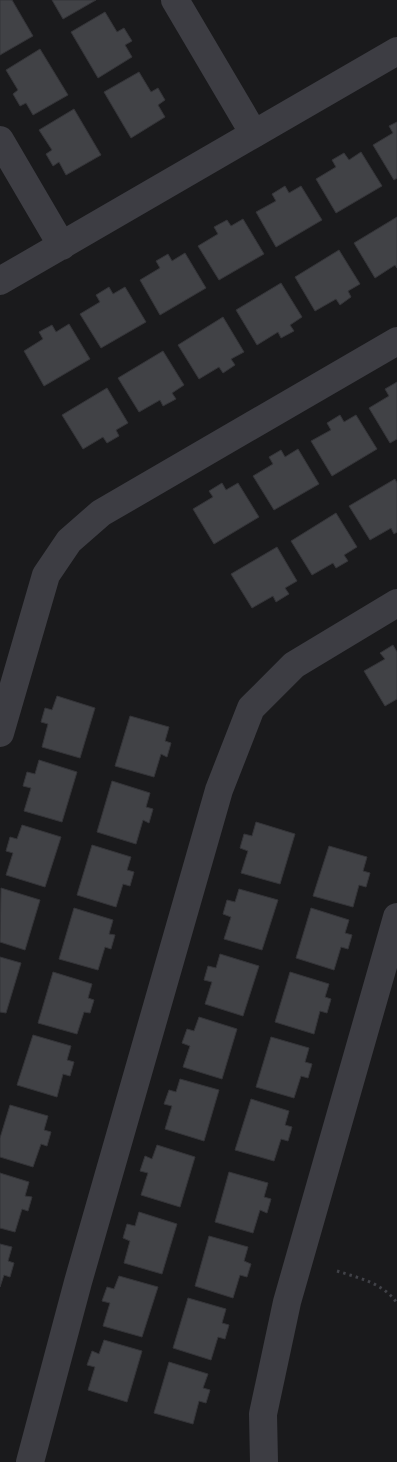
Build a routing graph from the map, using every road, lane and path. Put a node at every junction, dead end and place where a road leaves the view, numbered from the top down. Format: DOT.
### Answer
graph roads {
  1 [pos="175,0"];
  2 [pos="397,51"];
  3 [pos="254,134"];
  4 [pos="0,140"];
  5 [pos="62,246"];
  6 [pos="0,281"];
  7 [pos="397,341"];
  8 [pos="397,603"];
  9 [pos="0,733"];
  10 [pos="397,917"];
  11 [pos="337,1272"];
  12 [pos="397,1303"];
  13 [pos="30,1462"];
  14 [pos="264,1462"];
  1 -- 3 [label="street"];
  2 -- 3 [label="street"];
  3 -- 5 [label="street"];
  4 -- 5 [label="street"];
  5 -- 6 [label="street"];
  7 -- 9 [label="street"];
  8 -- 13 [label="street"];
  10 -- 14 [label="street"];
  11 -- 12 [label="path"];
}
